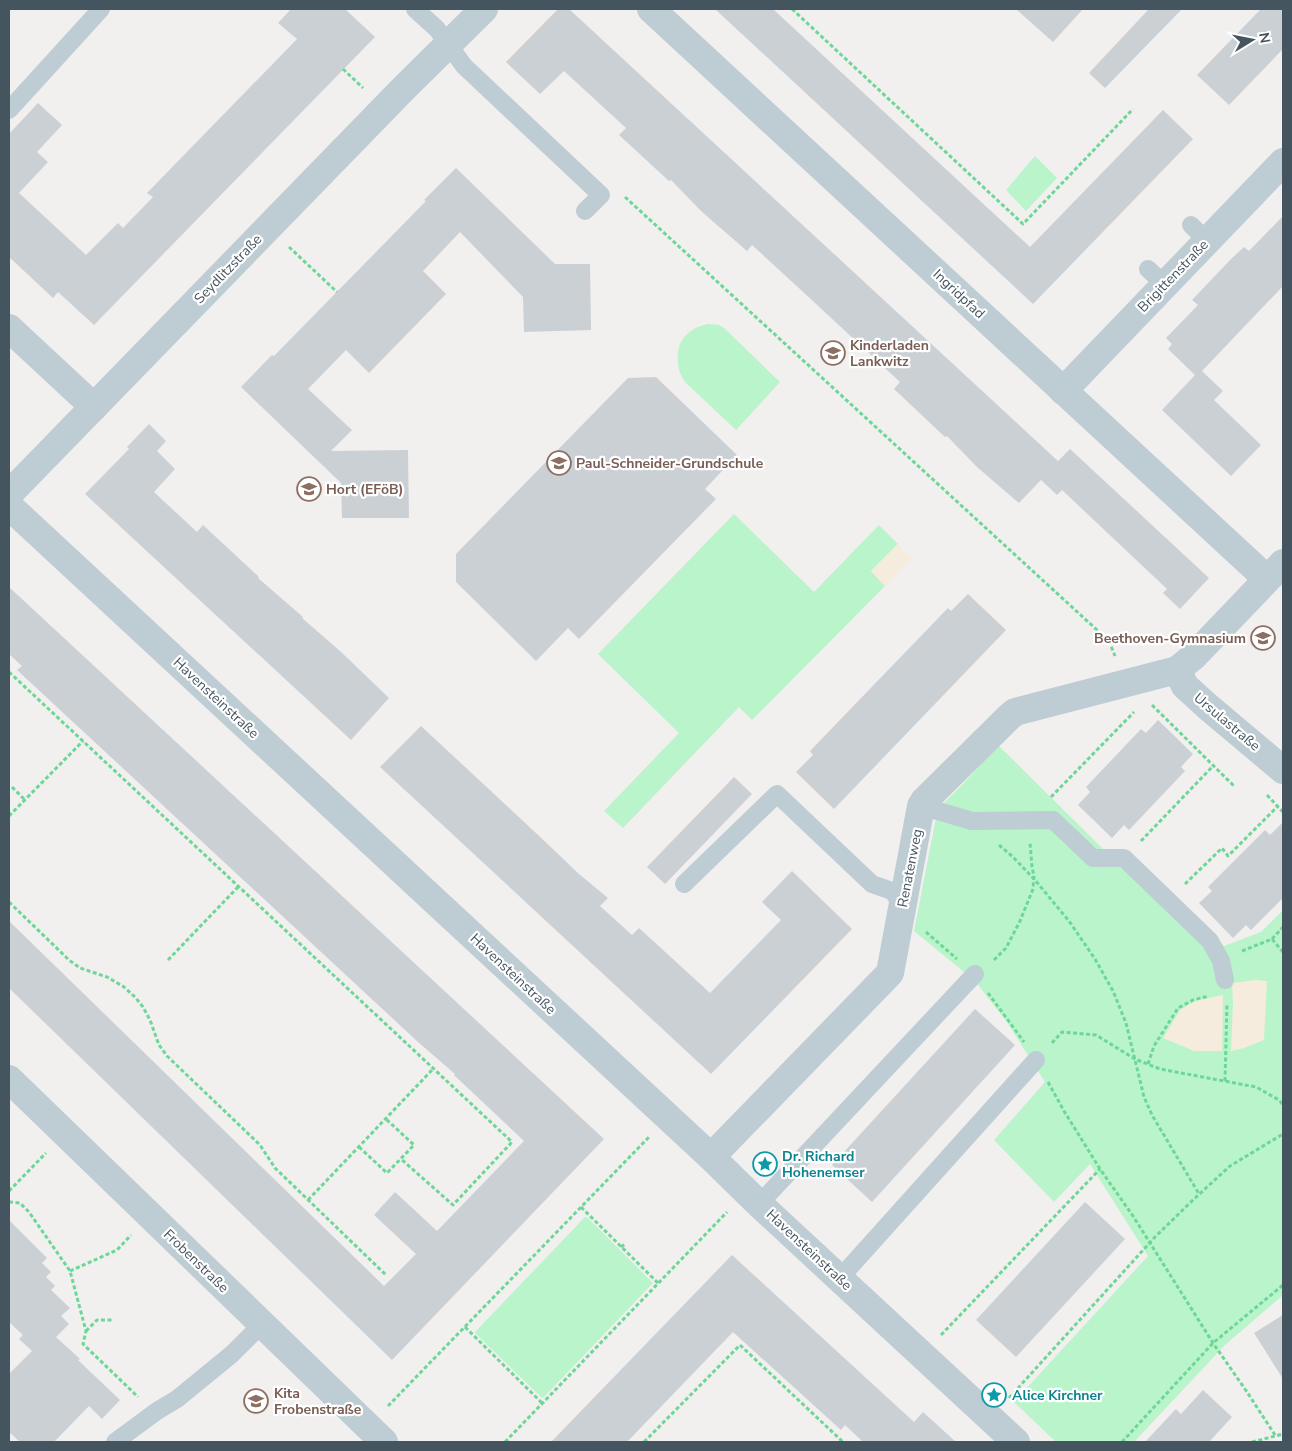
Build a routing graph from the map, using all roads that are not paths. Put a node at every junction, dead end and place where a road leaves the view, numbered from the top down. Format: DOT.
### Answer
graph roads {
  1 [pos="101,9"];
  2 [pos="415,9"];
  3 [pos="484,9"];
  4 [pos="651,9"];
  5 [pos="448,45"];
  6 [pos="9,110"];
  7 [pos="1283,162"];
  8 [pos="585,211"];
  9 [pos="9,328"];
  10 [pos="1063,391"];
  11 [pos="94,406"];
  12 [pos="9,494"];
  13 [pos="9,506"];
  14 [pos="1275,571"];
  15 [pos="1177,670"];
  16 [pos="1283,770"];
  17 [pos="921,806"];
  18 [pos="684,884"];
  19 [pos="903,905"];
  20 [pos="975,974"];
  21 [pos="1226,986"];
  22 [pos="1036,1060"];
  23 [pos="9,1079"];
  24 [pos="711,1157"];
  25 [pos="753,1198"];
  26 [pos="840,1278"];
  27 [pos="262,1324"];
  28 [pos="115,1442"];
  29 [pos="384,1442"];
  30 [pos="1016,1442"];
  1 -- 6 [label="lane"];
  2 -- 5 [label="lane"];
  3 -- 5 [label="street, Seydlitzstraße"];
  4 -- 10 [label="street, Ingridpfad"];
  5 -- 8 [label="lane"];
  5 -- 11 [label="street, Seydlitzstraße"];
  7 -- 10 [label="street, Brigittenstraße"];
  9 -- 11 [label="street"];
  10 -- 14 [label="street, Ingridpfad"];
  11 -- 12 [label="street, Seydlitzstraße"];
  13 -- 24 [label="street, Havensteinstraße"];
  14 -- 15 [label="street"];
  15 -- 16 [label="street, Ursulastraße"];
  15 -- 17 [label="street"];
  17 -- 19 [label="street, Renatenweg"];
  17 -- 21 [label="lane"];
  18 -- 19 [label="lane"];
  19 -- 24 [label="street, Renatenweg"];
  20 -- 25 [label="lane"];
  22 -- 26 [label="lane"];
  23 -- 27 [label="street, Frobenstraße"];
  24 -- 25 [label="street, Havensteinstraße"];
  25 -- 26 [label="street, Havensteinstraße"];
  26 -- 30 [label="street, Havensteinstraße"];
  27 -- 28 [label="lane"];
  27 -- 29 [label="street, Frobenstraße"];
}
